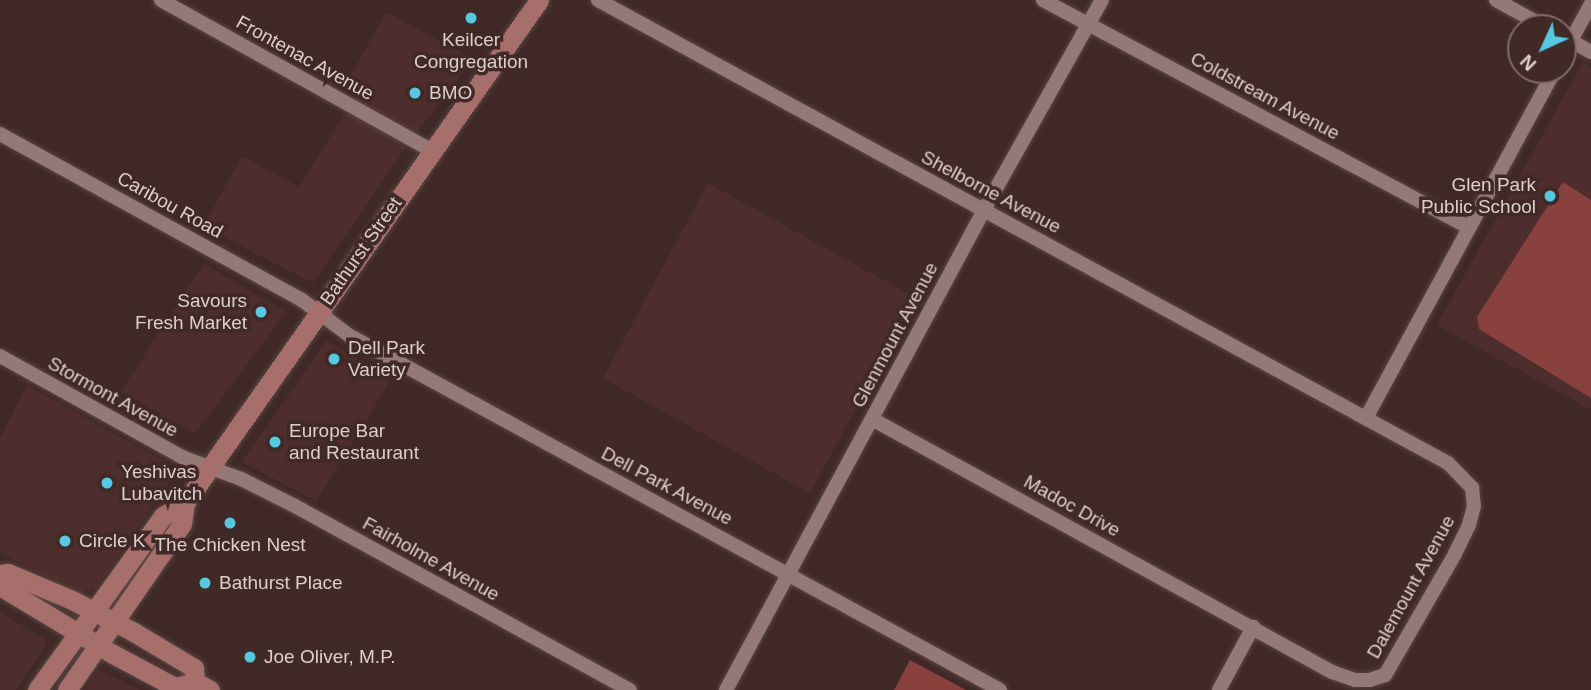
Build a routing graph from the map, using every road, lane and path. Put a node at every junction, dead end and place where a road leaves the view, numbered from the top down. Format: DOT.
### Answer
graph roads {
  1 [pos="161,0"];
  2 [pos="539,0"];
  3 [pos="598,0"];
  4 [pos="1043,0"];
  5 [pos="1102,0"];
  6 [pos="1496,0"];
  7 [pos="1591,4"];
  8 [pos="1522,14"];
  9 [pos="1089,24"];
  10 [pos="1577,24"];
  11 [pos="1547,84"];
  12 [pos="0,134"];
  13 [pos="431,150"];
  14 [pos="984,210"];
  15 [pos="1469,226"];
  16 [pos="318,313"];
  17 [pos="0,356"];
  18 [pos="1366,418"];
  19 [pos="872,419"];
  20 [pos="210,467"];
  21 [pos="185,503"];
  22 [pos="786,573"];
  23 [pos="0,574"];
  24 [pos="0,586"];
  25 [pos="93,610"];
  26 [pos="116,622"];
  27 [pos="1253,627"];
  28 [pos="77,633"];
  29 [pos="99,646"];
  30 [pos="203,686"];
  31 [pos="37,690"];
  32 [pos="67,690"];
  33 [pos="630,690"];
  34 [pos="726,690"];
  35 [pos="1000,690"];
  36 [pos="1219,690"];
  1 -- 13 [label="street, Frontenac Avenue"];
  2 -- 13 [label="main road, Bathurst Street"];
  3 -- 14 [label="street, Shelborne Avenue"];
  4 -- 9 [label="street, Coldstream Avenue"];
  5 -- 9 [label="street, Glenmount Avenue"];
  6 -- 8 [label="street"];
  7 -- 10 [label="street"];
  9 -- 14 [label="street, Glenmount Avenue"];
  9 -- 15 [label="street, Coldstream Avenue"];
  11 -- 15 [label="street"];
  12 -- 16 [label="street, Caribou Road"];
  13 -- 16 [label="main road, Bathurst Street"];
  14 -- 18 [label="street, Shelborne Avenue"];
  14 -- 19 [label="street, Glenmount Avenue"];
  15 -- 18 [label="street"];
  16 -- 20 [label="main road, Bathurst Street"];
  16 -- 22 [label="street, Dell Park Avenue"];
  17 -- 20 [label="street, Stormont Avenue"];
  18 -- 27 [label="street, Dalemount Avenue"];
  19 -- 22 [label="street, Glenmount Avenue"];
  19 -- 27 [label="street, Madoc Drive"];
  20 -- 21 [label="main road, Bathurst Street"];
  20 -- 33 [label="street, Fairholme Avenue"];
  21 -- 25 [label="main road, Bathurst Street"];
  21 -- 26 [label="main road, Bathurst Street"];
  22 -- 34 [label="street, Glenmount Avenue"];
  22 -- 35 [label="street, Dell Park Avenue"];
  23 -- 25 [label="main road"];
  24 -- 28 [label="main road"];
  25 -- 26 [label="main road"];
  25 -- 28 [label="main road, Bathurst Street"];
  26 -- 29 [label="main road, Bathurst Street"];
  26 -- 30 [label="main road"];
  27 -- 36 [label="street"];
  28 -- 29 [label="main road"];
  28 -- 31 [label="main road, Bathurst Street"];
  29 -- 30 [label="main road"];
  29 -- 32 [label="main road, Bathurst Street"];
}
